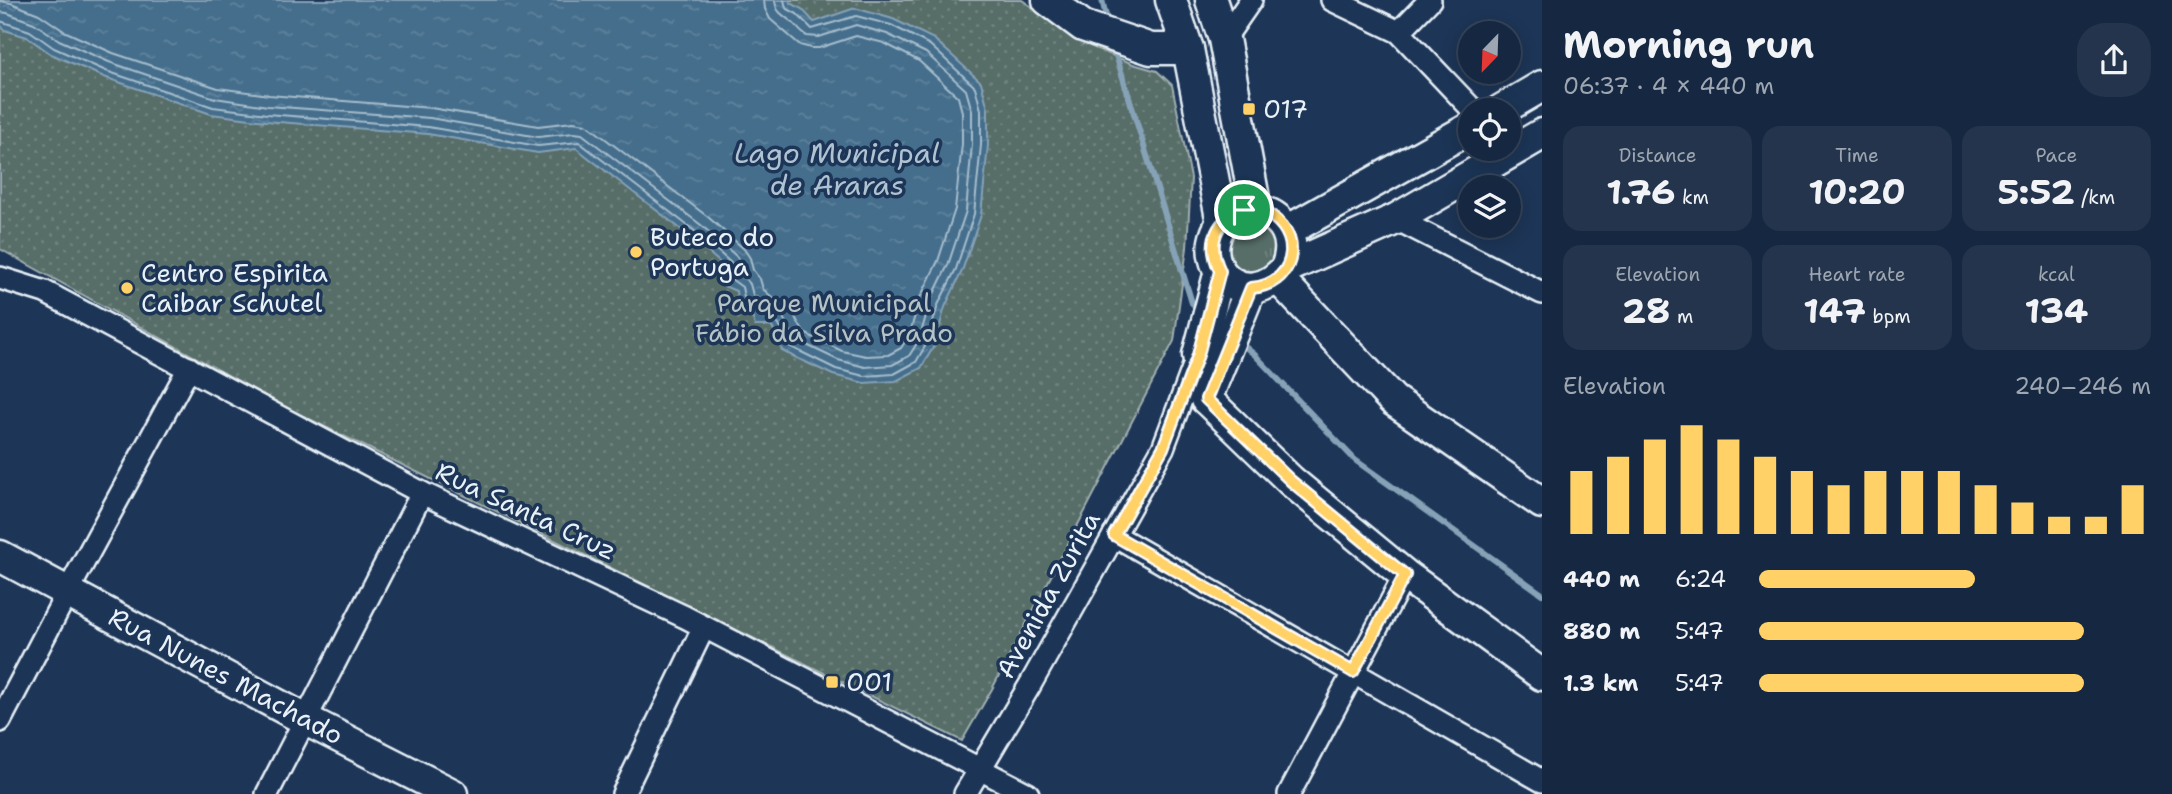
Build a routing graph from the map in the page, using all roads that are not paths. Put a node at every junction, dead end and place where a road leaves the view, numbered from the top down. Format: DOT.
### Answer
graph roads {
  1 [pos="1048,0"];
  2 [pos="1171,0"];
  3 [pos="1211,0"];
  4 [pos="1251,0"];
  5 [pos="1332,0"];
  6 [pos="1430,0"];
  7 [pos="1399,32"];
  8 [pos="1224,39"];
  9 [pos="1188,49"];
  10 [pos="1542,86"];
  11 [pos="1462,98"];
  12 [pos="1521,98"];
  13 [pos="1542,134"];
  14 [pos="1458,135"];
  15 [pos="1354,192"];
  16 [pos="1256,209"];
  17 [pos="1396,219"];
  18 [pos="1222,223"];
  19 [pos="1287,231"];
  20 [pos="1220,271"];
  21 [pos="0,278"];
  22 [pos="1272,278"];
  23 [pos="1542,293"];
  24 [pos="1198,355"];
  25 [pos="189,368"];
  26 [pos="1206,399"];
  27 [pos="1163,448"];
  28 [pos="422,493"];
  29 [pos="1542,503"];
  30 [pos="1114,535"];
  31 [pos="0,556"];
  32 [pos="1405,575"];
  33 [pos="68,591"];
  34 [pos="704,627"];
  35 [pos="1353,672"];
  36 [pos="1542,675"];
  37 [pos="306,720"];
  38 [pos="0,721"];
  39 [pos="979,768"];
  40 [pos="1542,781"];
  41 [pos="267,794"];
  42 [pos="452,794"];
  43 [pos="623,794"];
  44 [pos="965,794"];
  45 [pos="1028,794"];
  46 [pos="1289,794"];
  1 -- 9 [label="main road"];
  2 -- 9 [label="main road"];
  3 -- 8 [label="main road"];
  4 -- 8 [label="street"];
  5 -- 7 [label="street"];
  6 -- 7 [label="street"];
  7 -- 11 [label="street"];
  8 -- 16 [label="main road"];
  9 -- 18 [label="main road"];
  10 -- 12 [label="main road"];
  13 -- 17 [label="main road"];
  14 -- 15 [label="main road"];
  15 -- 17 [label="main road"];
  15 -- 19 [label="main road"];
  16 -- 18 [label="main road"];
  16 -- 19 [label="main road"];
  17 -- 22 [label="main road"];
  17 -- 23 [label="street"];
  18 -- 20 [label="main road"];
  19 -- 22 [label="main road"];
  20 -- 22 [label="main road"];
  20 -- 24 [label="main road"];
  21 -- 25 [label="street, Rua Santa Cruz"];
  22 -- 26 [label="main road"];
  22 -- 29 [label="main road"];
  24 -- 26 [label="main road"];
  24 -- 27 [label="street, Avenida Zurita"];
  25 -- 28 [label="street, Rua Santa Cruz"];
  25 -- 33 [label="street"];
  26 -- 27 [label="street, Avenida Zurita"];
  26 -- 32 [label="main road"];
  27 -- 30 [label="street, Avenida Zurita"];
  28 -- 34 [label="street, Rua Santa Cruz"];
  28 -- 37 [label="street"];
  30 -- 35 [label="street"];
  30 -- 39 [label="street, Avenida Zurita"];
  31 -- 33 [label="main road, Rua Nunes Machado"];
  32 -- 35 [label="street"];
  32 -- 36 [label="main road"];
  33 -- 37 [label="main road, Rua Nunes Machado"];
  33 -- 38 [label="street"];
  34 -- 39 [label="street, Rua Santa Cruz"];
  34 -- 43 [label="street"];
  35 -- 40 [label="street"];
  35 -- 46 [label="street"];
  37 -- 41 [label="street"];
  37 -- 42 [label="main road, Rua Nunes Machado"];
  39 -- 44 [label="street, Avenida Zurita"];
  39 -- 45 [label="street, Rua Santa Cruz"];
}
